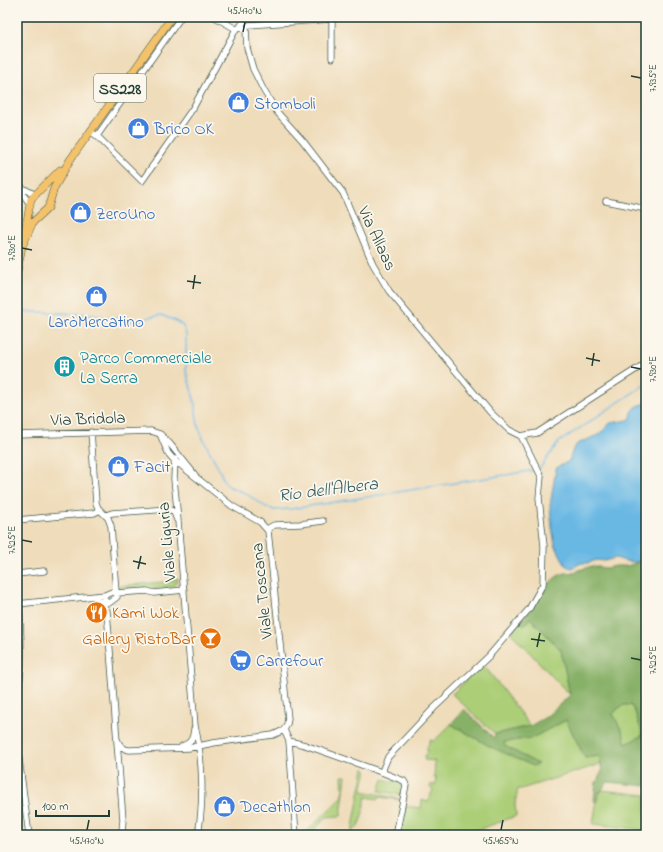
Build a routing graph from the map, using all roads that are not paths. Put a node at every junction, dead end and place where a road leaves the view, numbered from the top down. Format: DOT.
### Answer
graph roads {
  1 [pos="172,17"];
  2 [pos="181,17"];
  3 [pos="215,17"];
  4 [pos="332,18"];
  5 [pos="243,25"];
  6 [pos="332,58"];
  7 [pos="90,132"];
  8 [pos="98,136"];
  9 [pos="70,160"];
  10 [pos="17,185"];
  11 [pos="36,194"];
  12 [pos="606,201"];
  13 [pos="49,202"];
  14 [pos="30,205"];
  15 [pos="646,209"];
  16 [pos="42,213"];
  17 [pos="21,249"];
  18 [pos="17,272"];
  19 [pos="646,363"];
  20 [pos="91,432"];
  21 [pos="160,434"];
  22 [pos="17,435"];
  23 [pos="521,436"];
  24 [pos="176,452"];
  25 [pos="175,461"];
  26 [pos="184,467"];
  27 [pos="195,475"];
  28 [pos="174,479"];
  29 [pos="100,510"];
  30 [pos="106,515"];
  31 [pos="17,520"];
  32 [pos="323,521"];
  33 [pos="179,524"];
  34 [pos="268,530"];
  35 [pos="44,571"];
  36 [pos="17,574"];
  37 [pos="184,590"];
  38 [pos="116,592"];
  39 [pos="94,597"];
  40 [pos="105,601"];
  41 [pos="18,604"];
  42 [pos="19,659"];
  43 [pos="17,700"];
  44 [pos="195,726"];
  45 [pos="284,730"];
  46 [pos="117,739"];
  47 [pos="289,741"];
  48 [pos="17,744"];
  49 [pos="199,746"];
  50 [pos="178,748"];
  51 [pos="129,750"];
  52 [pos="119,765"];
  53 [pos="386,774"];
  54 [pos="29,835"];
  55 [pos="120,835"];
  56 [pos="198,835"];
  57 [pos="296,835"];
  58 [pos="396,835"];
  1 -- 7 [label="main road, SS228"];
  2 -- 8 [label="street"];
  3 -- 5 [label="street"];
  4 -- 5 [label="street"];
  4 -- 6 [label="street"];
  5 -- 8 [label="street"];
  5 -- 23 [label="street, Via Allaas"];
  7 -- 8 [label="street"];
  7 -- 9 [label="main road, SS228"];
  9 -- 11 [label="main road, SS228"];
  9 -- 13 [label="main road, SS228"];
  10 -- 11 [label="street"];
  10 -- 14 [label="street"];
  11 -- 13 [label="main road"];
  11 -- 14 [label="main road"];
  12 -- 15 [label="street"];
  13 -- 16 [label="main road"];
  14 -- 16 [label="main road"];
  14 -- 17 [label="main road"];
  16 -- 17 [label="main road"];
  17 -- 18 [label="main road"];
  19 -- 23 [label="street"];
  20 -- 21 [label="street, Via Bridola"];
  20 -- 22 [label="street, Via Bridola"];
  20 -- 29 [label="street"];
  21 -- 24 [label="street"];
  21 -- 25 [label="street"];
  23 -- 53 [label="street"];
  24 -- 25 [label="street, Viale Liguria"];
  24 -- 27 [label="street"];
  25 -- 26 [label="street"];
  25 -- 28 [label="street, Viale Liguria"];
  26 -- 27 [label="street"];
  26 -- 28 [label="street"];
  27 -- 34 [label="street"];
  28 -- 33 [label="street, Viale Liguria"];
  29 -- 30 [label="street"];
  29 -- 31 [label="street"];
  30 -- 33 [label="street"];
  30 -- 38 [label="street"];
  32 -- 34 [label="street"];
  33 -- 37 [label="street, Viale Liguria"];
  34 -- 45 [label="street, Viale Toscana"];
  35 -- 36 [label="street"];
  37 -- 38 [label="street"];
  37 -- 44 [label="street, Viale Liguria"];
  38 -- 40 [label="street"];
  39 -- 40 [label="street"];
  39 -- 40 [label="street"];
  39 -- 41 [label="street"];
  40 -- 46 [label="street"];
  41 -- 42 [label="street"];
  42 -- 43 [label="street"];
  44 -- 49 [label="street, Viale Liguria"];
  44 -- 50 [label="street"];
  45 -- 47 [label="street"];
  45 -- 49 [label="street"];
  46 -- 51 [label="street"];
  46 -- 52 [label="street"];
  47 -- 53 [label="street"];
  47 -- 57 [label="street"];
  48 -- 54 [label="street"];
  49 -- 50 [label="street"];
  49 -- 56 [label="street, Viale Liguria"];
  50 -- 51 [label="street"];
  51 -- 52 [label="street"];
  52 -- 55 [label="street"];
  53 -- 58 [label="street"];
}
